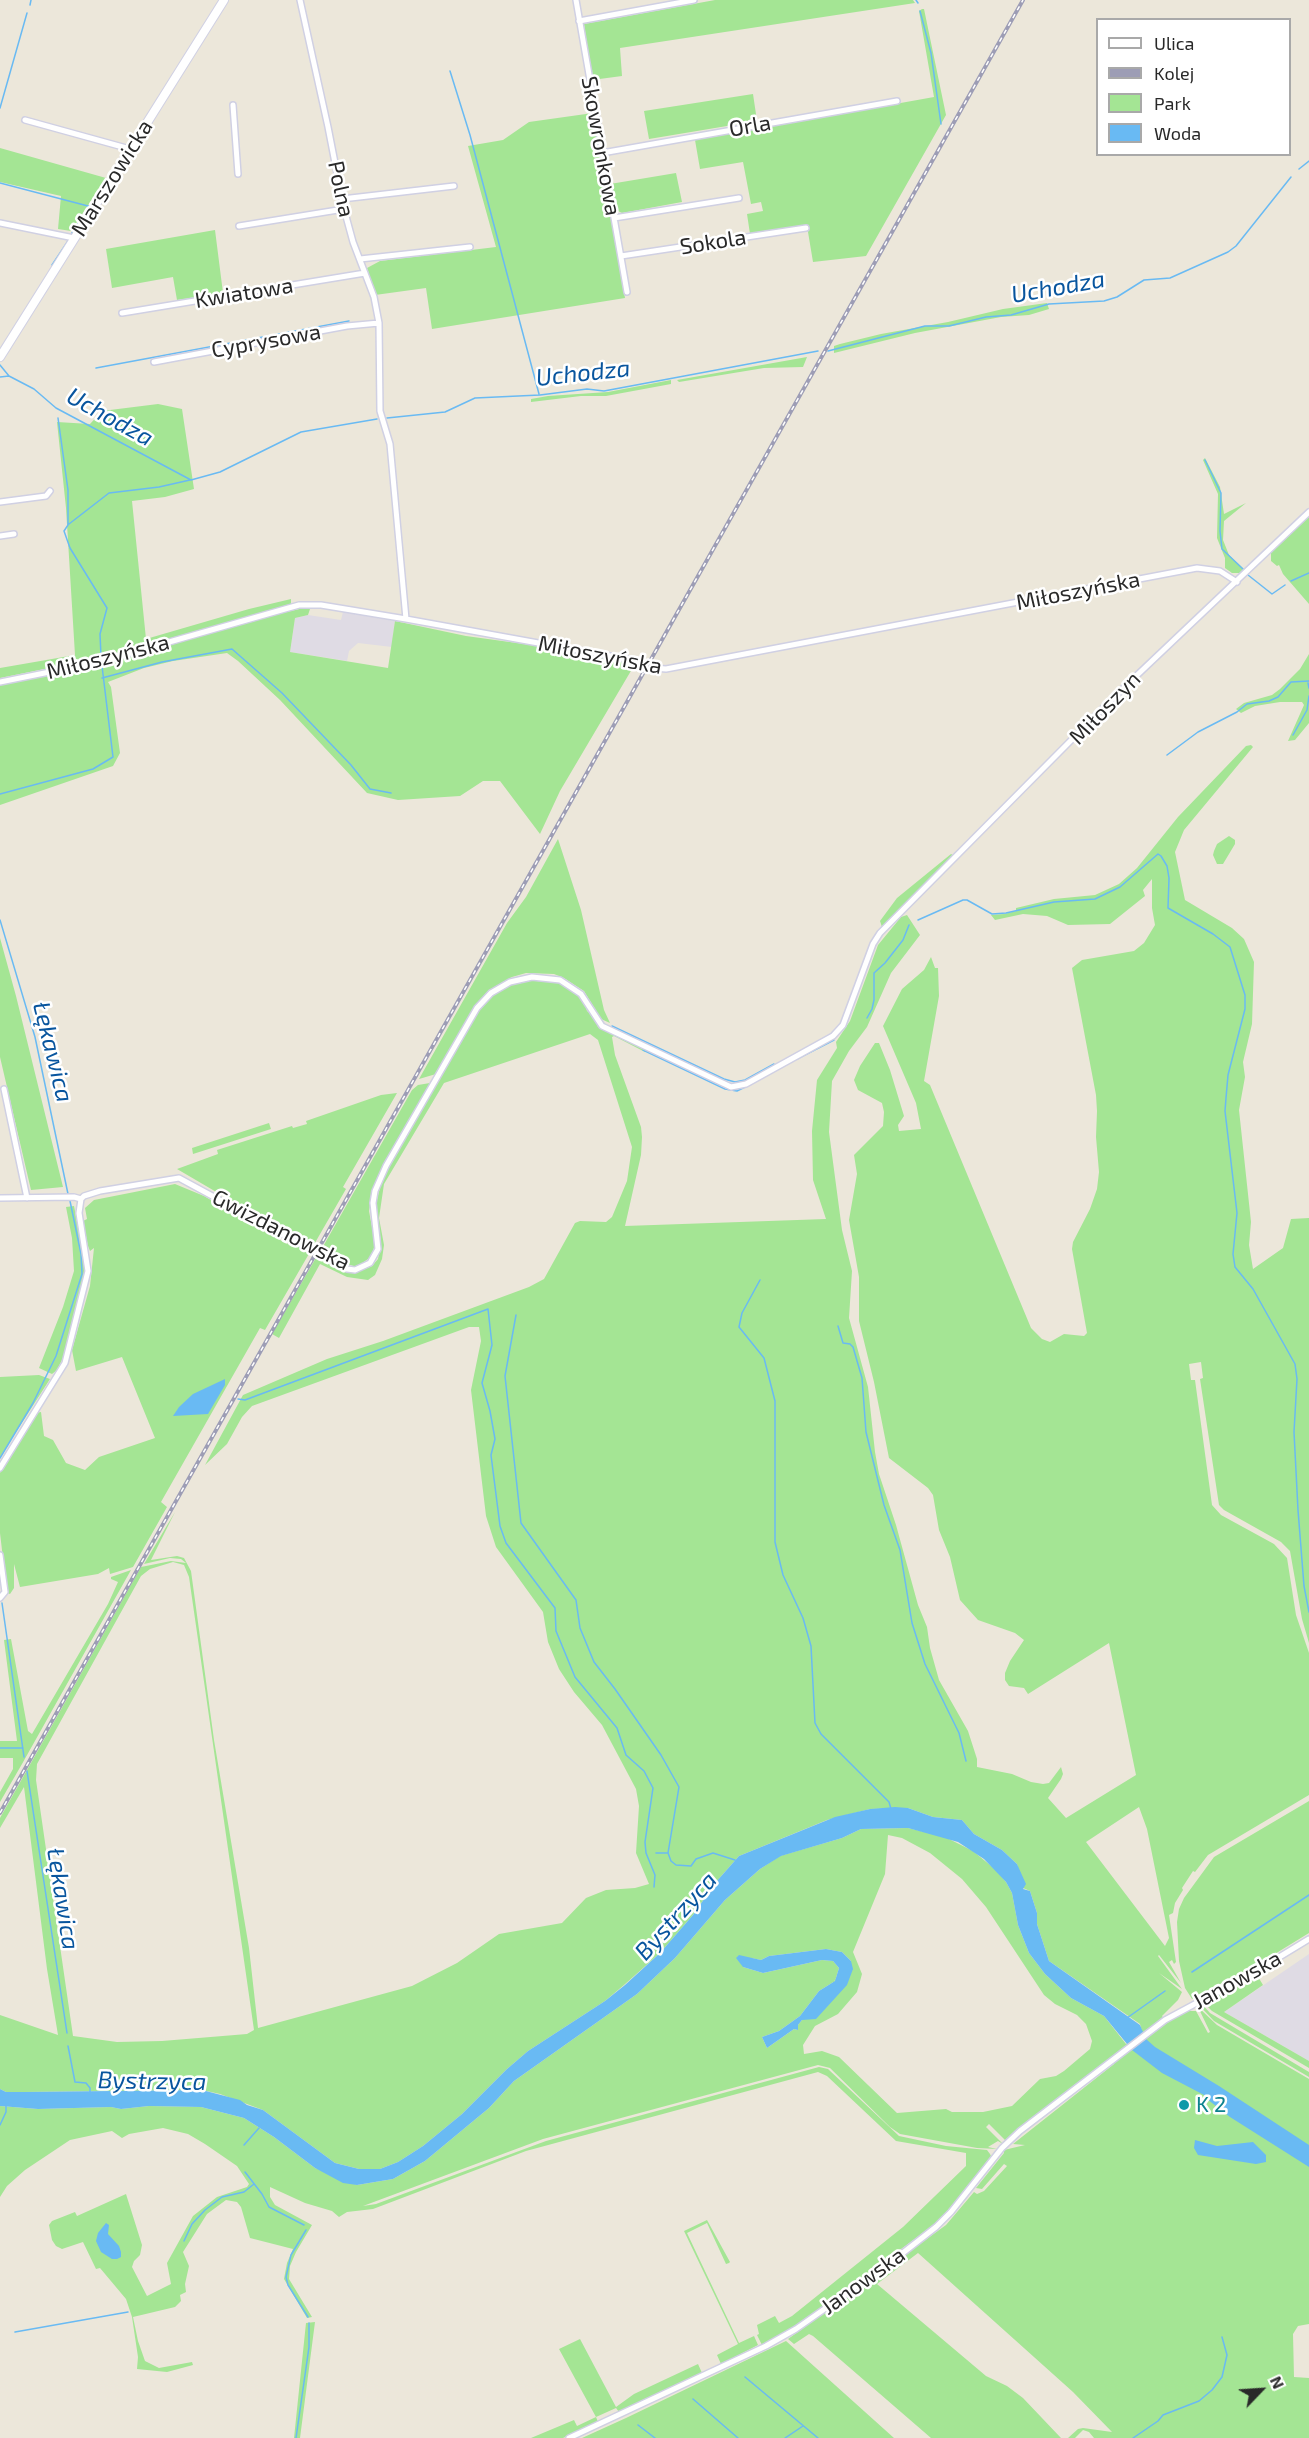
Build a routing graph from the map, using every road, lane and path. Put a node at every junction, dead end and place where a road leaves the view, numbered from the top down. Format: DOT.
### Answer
graph roads {
  1 [pos="224,0"];
  2 [pos="300,0"];
  3 [pos="576,0"];
  4 [pos="694,0"];
  5 [pos="579,21"];
  6 [pos="897,101"];
  7 [pos="233,105"];
  8 [pos="25,120"];
  9 [pos="130,149"];
  10 [pos="602,153"];
  11 [pos="238,174"];
  12 [pos="454,186"];
  13 [pos="739,198"];
  14 [pos="342,199"];
  15 [pos="344,209"];
  16 [pos="614,218"];
  17 [pos="0,223"];
  18 [pos="239,226"];
  19 [pos="806,228"];
  20 [pos="74,238"];
  21 [pos="470,247"];
  22 [pos="621,256"];
  23 [pos="360,260"];
  24 [pos="366,273"];
  25 [pos="627,292"];
  26 [pos="122,313"];
  27 [pos="379,323"];
  28 [pos="0,357"];
  29 [pos="154,362"];
  30 [pos="50,491"];
  31 [pos="0,502"];
  32 [pos="1309,512"];
  33 [pos="14,534"];
  34 [pos="0,536"];
  35 [pos="1237,582"];
  36 [pos="406,619"];
  37 [pos="0,682"];
  38 [pos="602,1026"];
  39 [pos="3,1089"];
  40 [pos="0,1197"];
  41 [pos="27,1198"];
  42 [pos="81,1199"];
  43 [pos="0,1468"];
  44 [pos="0,1555"];
  45 [pos="0,1598"];
  46 [pos="1309,1939"];
  47 [pos="569,2438"];
  1 -- 9 [label="street, Marszowicka"];
  2 -- 14 [label="street, Polna"];
  3 -- 5 [label="street, Skowronkowa"];
  4 -- 5 [label="street"];
  5 -- 10 [label="street, Skowronkowa"];
  6 -- 10 [label="street, Orla"];
  7 -- 11 [label="street"];
  8 -- 9 [label="street"];
  9 -- 20 [label="street, Marszowicka"];
  10 -- 16 [label="street, Skowronkowa"];
  12 -- 14 [label="street"];
  13 -- 16 [label="street"];
  14 -- 15 [label="street, Polna"];
  15 -- 18 [label="street"];
  15 -- 23 [label="street, Polna"];
  16 -- 22 [label="street, Skowronkowa"];
  17 -- 20 [label="street"];
  19 -- 22 [label="street, Sokola"];
  20 -- 28 [label="street, Marszowicka"];
  21 -- 23 [label="street"];
  22 -- 25 [label="street, Skowronkowa"];
  23 -- 24 [label="street, Polna"];
  24 -- 26 [label="street, Kwiatowa"];
  24 -- 27 [label="street, Polna"];
  27 -- 29 [label="street, Cyprysowa"];
  27 -- 36 [label="street, Polna"];
  30 -- 31 [label="street"];
  32 -- 35 [label="street, Miłoszyn"];
  33 -- 34 [label="street"];
  35 -- 36 [label="street, Miłoszyńska"];
  35 -- 38 [label="street, Miłoszyn"];
  36 -- 37 [label="street, Miłoszyńska"];
  38 -- 42 [label="street, Gwizdanowska"];
  39 -- 41 [label="street"];
  40 -- 41 [label="street"];
  41 -- 42 [label="street"];
  42 -- 43 [label="street"];
  44 -- 45 [label="street"];
  46 -- 47 [label="street, Janowska"];
}
